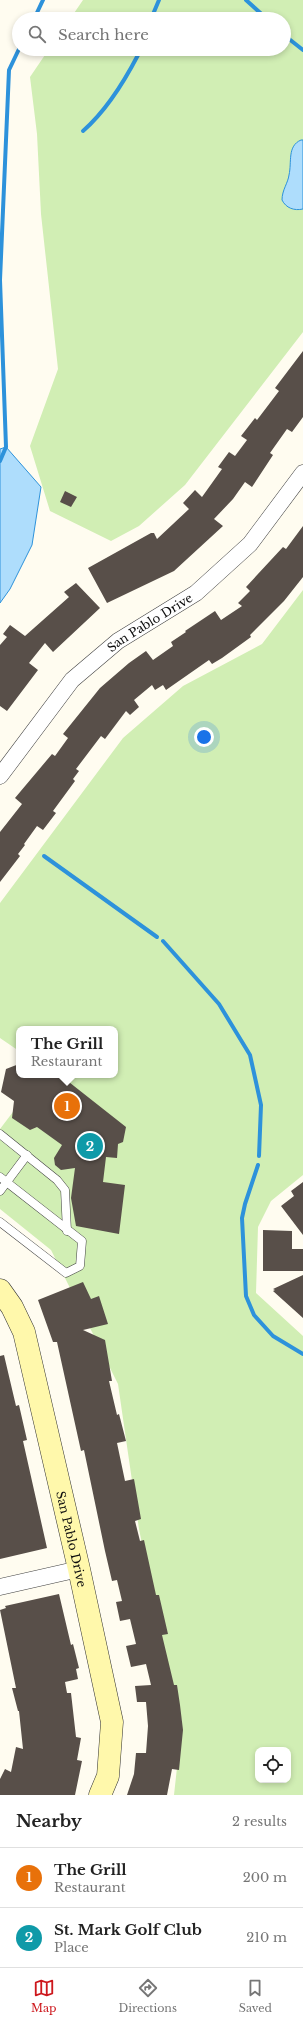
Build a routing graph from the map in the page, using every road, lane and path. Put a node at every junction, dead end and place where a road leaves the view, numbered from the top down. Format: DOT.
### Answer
graph roads {
  1 [pos="303,473"];
  2 [pos="0,776"];
  3 [pos="0,1134"];
  4 [pos="27,1155"];
  5 [pos="3,1180"];
  6 [pos="0,1191"];
  7 [pos="0,1222"];
  8 [pos="67,1231"];
  9 [pos="0,1290"];
  10 [pos="79,1570"];
  11 [pos="0,1587"];
  12 [pos="100,1795"];
  1 -- 2 [label="street, San Pablo Drive"];
  3 -- 4 [label="lane"];
  4 -- 5 [label="lane"];
  4 -- 8 [label="lane"];
  5 -- 6 [label="lane"];
  5 -- 8 [label="lane"];
  7 -- 8 [label="lane"];
  9 -- 10 [label="street, San Pablo Drive"];
  10 -- 11 [label="street"];
  10 -- 12 [label="street, San Pablo Drive"];
}
